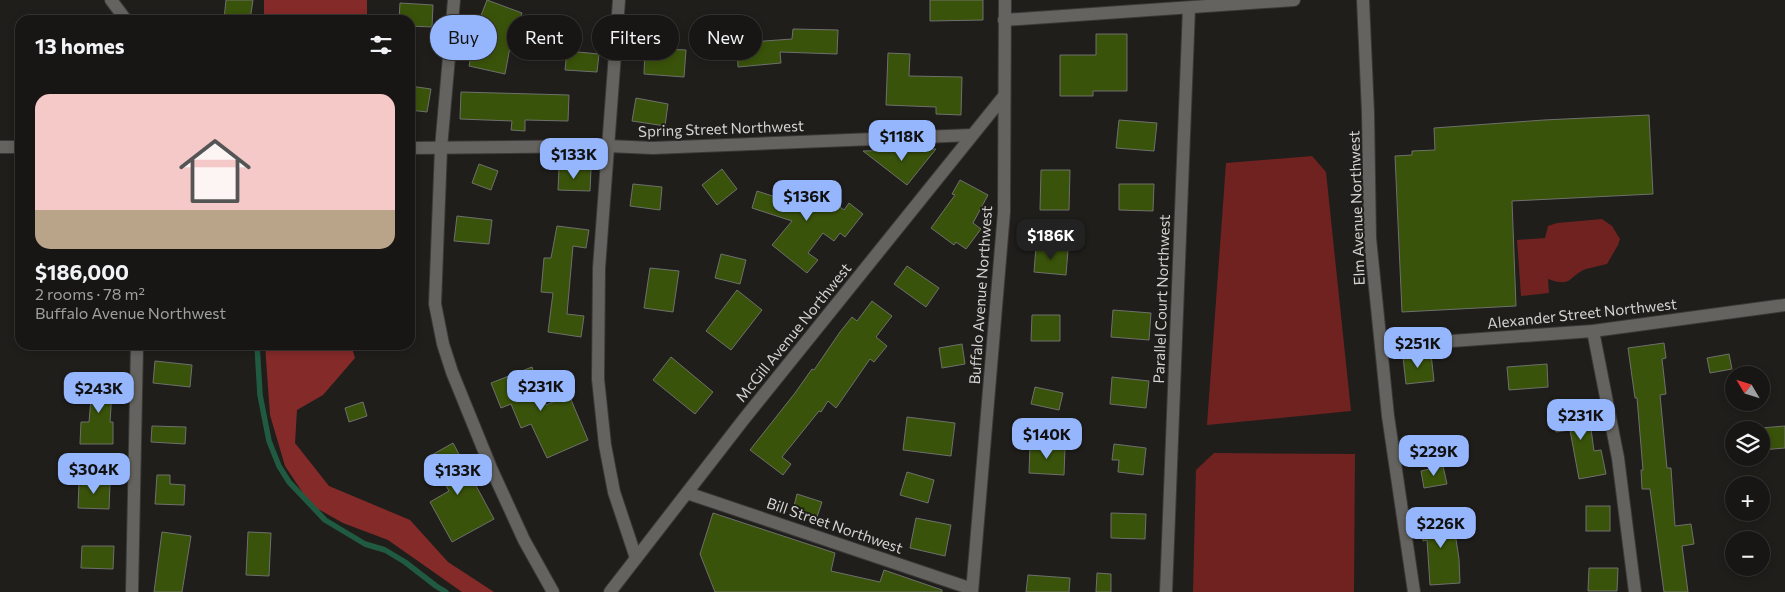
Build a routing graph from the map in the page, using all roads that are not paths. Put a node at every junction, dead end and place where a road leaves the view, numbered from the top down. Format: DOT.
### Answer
graph roads {
  1 [pos="111,0"];
  2 [pos="454,0"];
  3 [pos="620,0"];
  4 [pos="1005,0"];
  5 [pos="1294,0"];
  6 [pos="1363,0"];
  7 [pos="1189,8"];
  8 [pos="122,15"];
  9 [pos="1004,20"];
  10 [pos="1004,96"];
  11 [pos="972,135"];
  12 [pos="608,146"];
  13 [pos="0,147"];
  14 [pos="15,147"];
  15 [pos="415,148"];
  16 [pos="442,148"];
  17 [pos="1785,305"];
  18 [pos="1594,331"];
  19 [pos="1381,346"];
  20 [pos="137,350"];
  21 [pos="687,492"];
  22 [pos="636,558"];
  23 [pos="972,590"];
  24 [pos="132,592"];
  25 [pos="553,592"];
  26 [pos="610,592"];
  27 [pos="1166,592"];
  28 [pos="1414,592"];
  29 [pos="1635,592"];
  1 -- 8 [label="street"];
  2 -- 16 [label="street"];
  3 -- 12 [label="street"];
  4 -- 9 [label="street, Buffalo Avenue Northwest"];
  5 -- 7 [label="street"];
  6 -- 19 [label="street, Elm Avenue Northwest"];
  7 -- 9 [label="street"];
  7 -- 27 [label="street, Parallel Court Northwest"];
  9 -- 10 [label="street, Buffalo Avenue Northwest"];
  10 -- 11 [label="street, McGill Avenue Northwest"];
  10 -- 23 [label="street, Buffalo Avenue Northwest"];
  11 -- 12 [label="street, Spring Street Northwest"];
  11 -- 21 [label="street, McGill Avenue Northwest"];
  12 -- 16 [label="street, Spring Street Northwest"];
  12 -- 22 [label="street"];
  13 -- 14 [label="street"];
  15 -- 16 [label="street, Spring Street Northwest"];
  16 -- 25 [label="street"];
  17 -- 18 [label="street, Alexander Street Northwest"];
  18 -- 19 [label="street, Alexander Street Northwest"];
  18 -- 29 [label="street"];
  19 -- 28 [label="street, Elm Avenue Northwest"];
  20 -- 24 [label="street"];
  21 -- 22 [label="street, McGill Avenue Northwest"];
  21 -- 23 [label="street, Bill Street Northwest"];
  22 -- 26 [label="street, McGill Avenue Northwest"];
}
